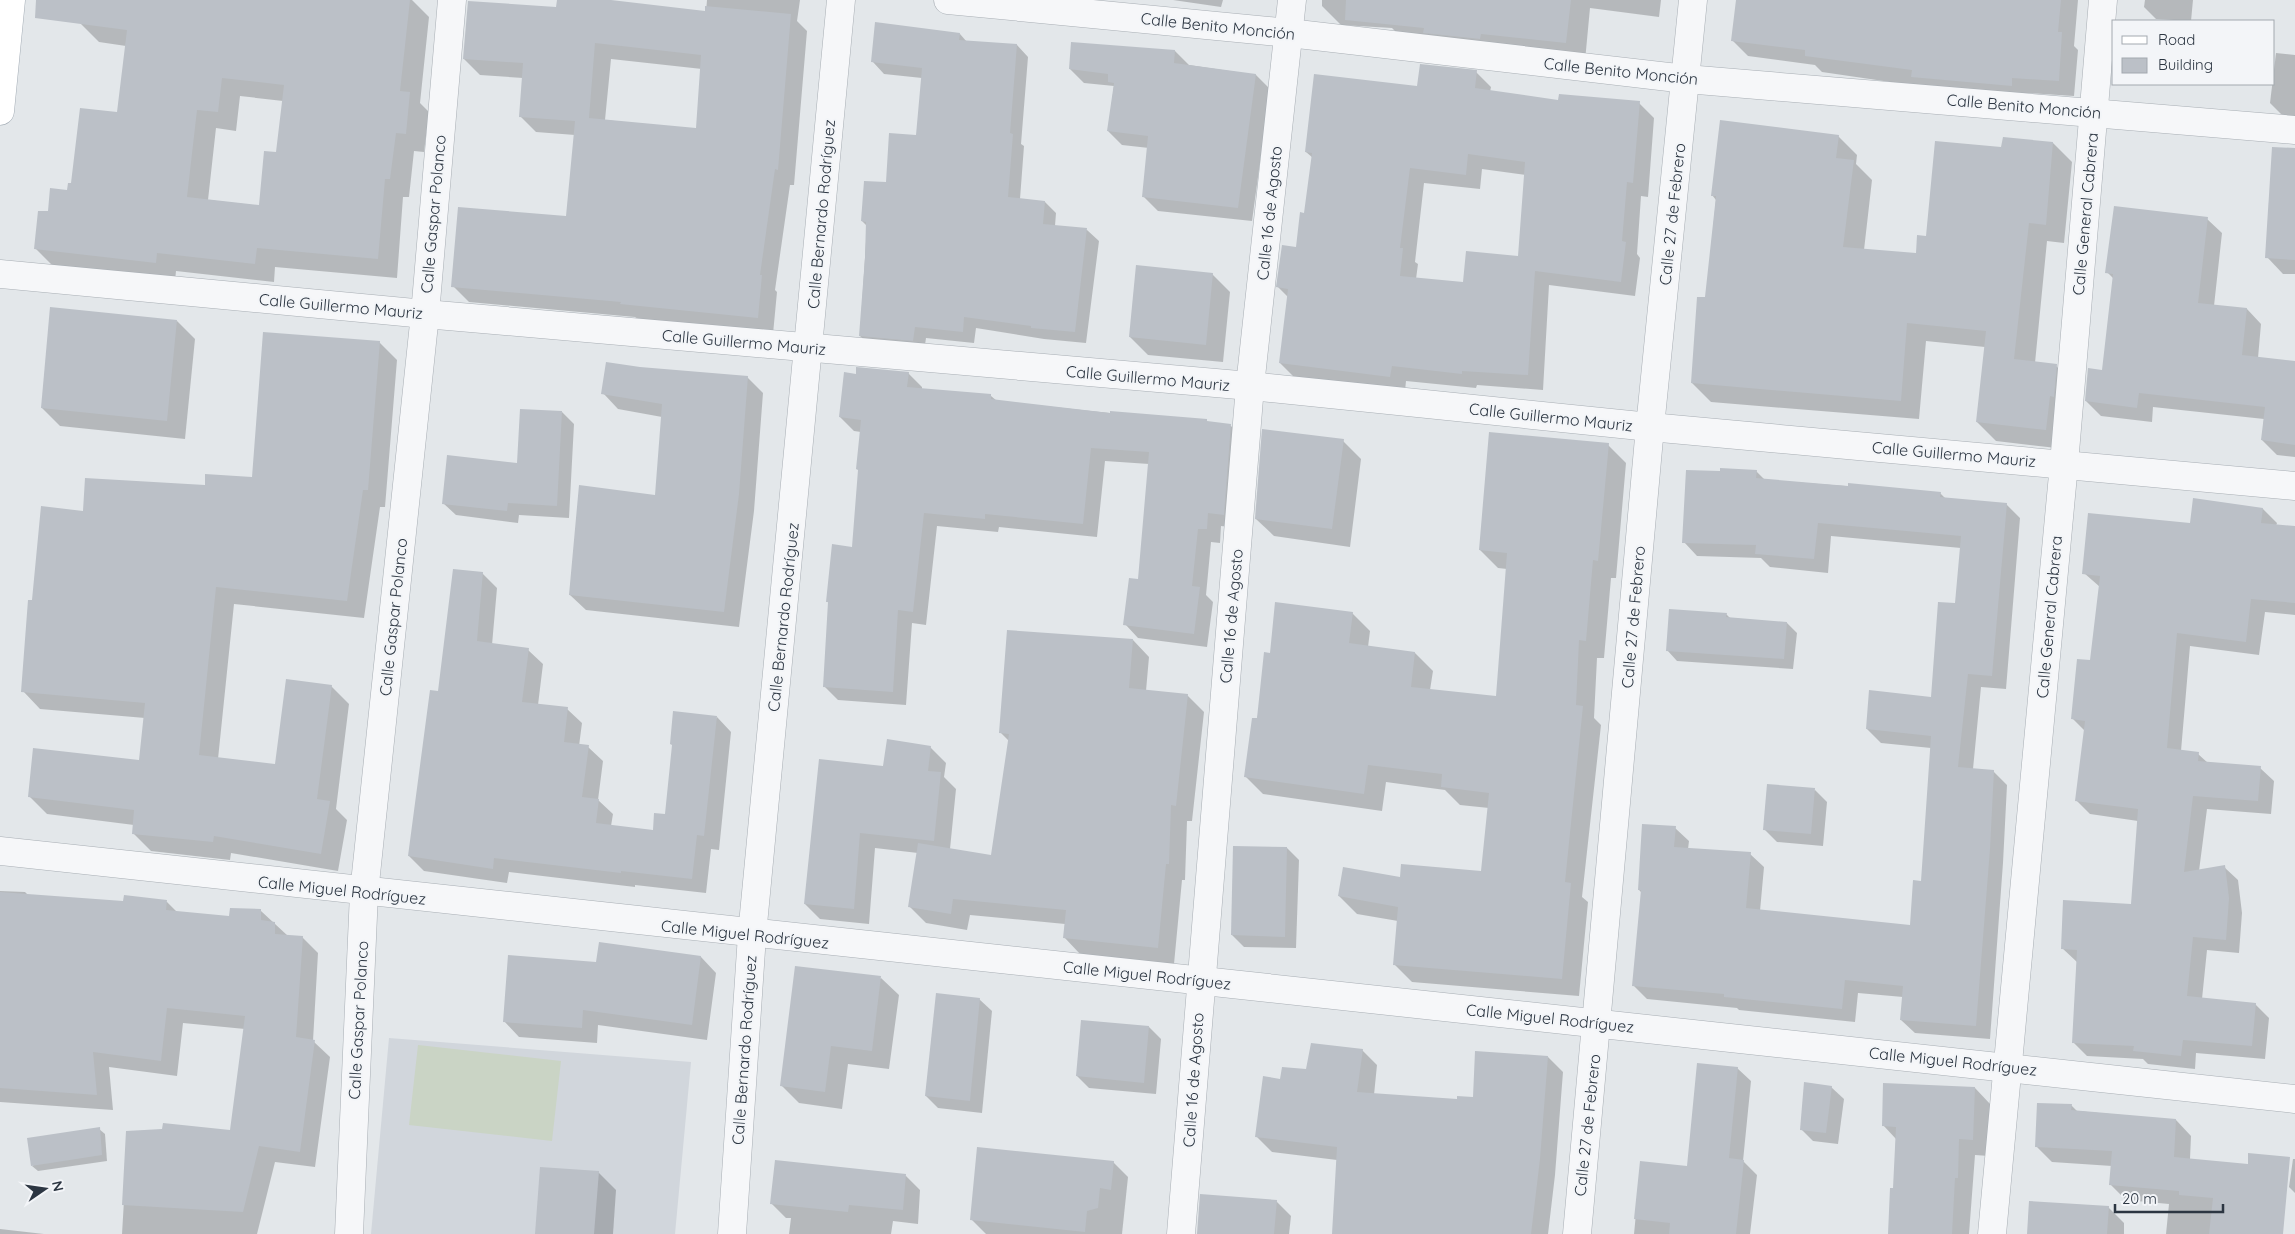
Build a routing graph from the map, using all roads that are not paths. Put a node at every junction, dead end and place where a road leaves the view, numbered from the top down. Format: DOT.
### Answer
graph roads {
  1 [pos="11,0"];
  2 [pos="452,0"];
  3 [pos="842,0"];
  4 [pos="948,0"];
  5 [pos="1292,0"];
  6 [pos="1693,0"];
  7 [pos="2103,0"];
  8 [pos="1289,33"];
  9 [pos="1686,79"];
  10 [pos="0,111"];
  11 [pos="2093,112"];
  12 [pos="2295,130"];
  13 [pos="0,274"];
  14 [pos="425,314"];
  15 [pos="809,348"];
  16 [pos="1250,386"];
  17 [pos="1650,427"];
  18 [pos="2064,464"];
  19 [pos="2295,486"];
  20 [pos="0,851"];
  21 [pos="364,893"];
  22 [pos="752,935"];
  23 [pos="1201,980"];
  24 [pos="1597,1023"];
  25 [pos="2006,1067"];
  26 [pos="2295,1099"];
  27 [pos="349,1234"];
  28 [pos="732,1234"];
  29 [pos="1181,1234"];
  30 [pos="1577,1234"];
  31 [pos="1992,1234"];
  1 -- 10 [label="main road"];
  2 -- 14 [label="street, Calle Gaspar Polanco"];
  3 -- 15 [label="street, Calle Bernardo Rodríguez"];
  4 -- 8 [label="street, Calle Benito Monción"];
  5 -- 8 [label="street, Calle 16 de Agosto"];
  6 -- 9 [label="street, Calle 27 de Febrero"];
  7 -- 11 [label="street, Calle General Cabrera"];
  8 -- 9 [label="street, Calle Benito Monción"];
  8 -- 16 [label="street, Calle 16 de Agosto"];
  9 -- 11 [label="street, Calle Benito Monción"];
  9 -- 17 [label="street, Calle 27 de Febrero"];
  11 -- 12 [label="street, Calle Benito Monción"];
  11 -- 18 [label="street, Calle General Cabrera"];
  13 -- 14 [label="street, Calle Guillermo Mauriz"];
  14 -- 15 [label="street, Calle Guillermo Mauriz"];
  14 -- 21 [label="street, Calle Gaspar Polanco"];
  15 -- 16 [label="street, Calle Guillermo Mauriz"];
  15 -- 22 [label="street, Calle Bernardo Rodríguez"];
  16 -- 17 [label="street, Calle Guillermo Mauriz"];
  16 -- 23 [label="street, Calle 16 de Agosto"];
  17 -- 18 [label="street, Calle Guillermo Mauriz"];
  17 -- 24 [label="street, Calle 27 de Febrero"];
  18 -- 19 [label="street, Calle Guillermo Mauriz"];
  18 -- 25 [label="street, Calle General Cabrera"];
  20 -- 21 [label="street, Calle Miguel Rodríguez"];
  21 -- 22 [label="street, Calle Miguel Rodríguez"];
  21 -- 27 [label="street, Calle Gaspar Polanco"];
  22 -- 23 [label="street, Calle Miguel Rodríguez"];
  22 -- 28 [label="street, Calle Bernardo Rodríguez"];
  23 -- 24 [label="street, Calle Miguel Rodríguez"];
  23 -- 29 [label="street, Calle 16 de Agosto"];
  24 -- 25 [label="street, Calle Miguel Rodríguez"];
  24 -- 30 [label="street, Calle 27 de Febrero"];
  25 -- 26 [label="street, Calle Miguel Rodríguez"];
  25 -- 31 [label="street, Calle General Cabrera"];
}
